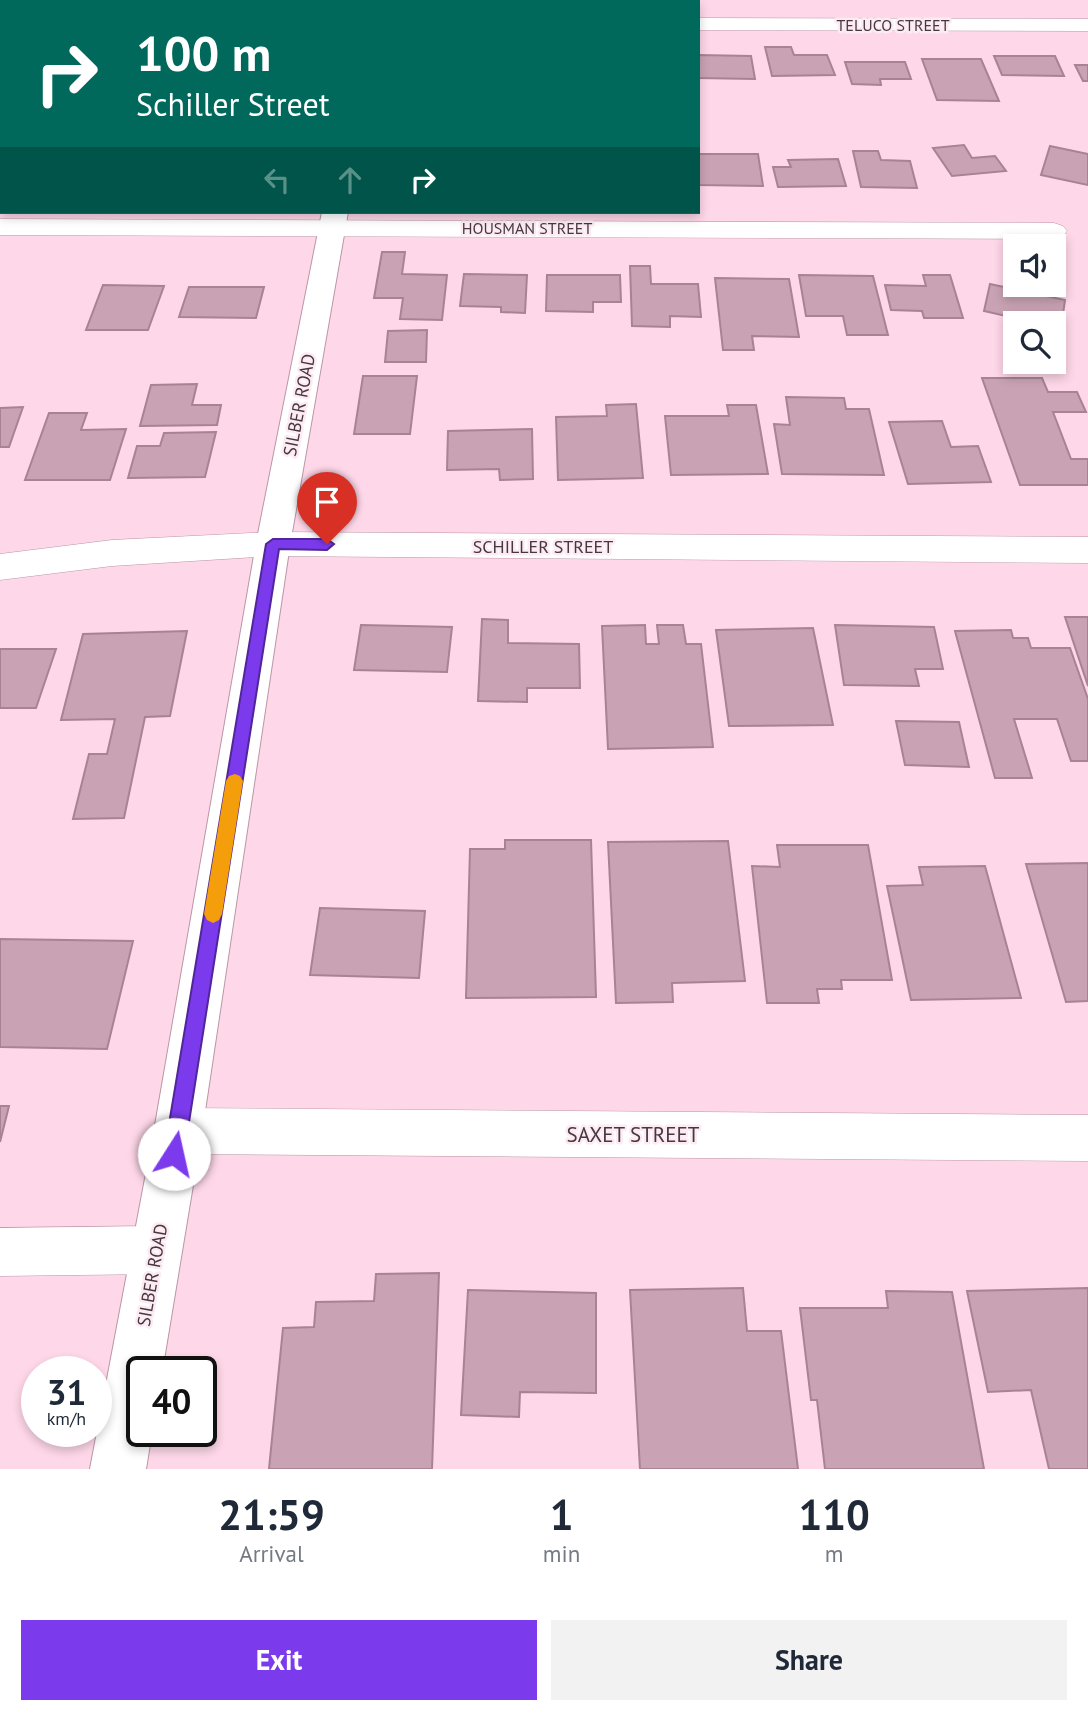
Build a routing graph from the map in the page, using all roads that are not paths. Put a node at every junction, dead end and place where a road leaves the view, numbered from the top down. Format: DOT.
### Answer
graph roads {
  1 [pos="700,24"];
  2 [pos="1088,25"];
  3 [pos="334,219"];
  4 [pos="0,227"];
  5 [pos="1054,231"];
  6 [pos="273,544"];
  7 [pos="1088,550"];
  8 [pos="0,567"];
  9 [pos="178,1130"];
  10 [pos="1088,1138"];
  11 [pos="156,1250"];
  12 [pos="0,1252"];
  13 [pos="118,1469"];
  1 -- 2 [label="street, TELUCO STREET"];
  3 -- 4 [label="street, HOUSMAN STREET"];
  3 -- 5 [label="street, HOUSMAN STREET"];
  3 -- 6 [label="street, SILBER ROAD"];
  6 -- 7 [label="street, SCHILLER STREET"];
  6 -- 8 [label="street, SCHILLER STREET"];
  6 -- 9 [label="street, SILBER ROAD"];
  9 -- 10 [label="street, SAXET STREET"];
  9 -- 11 [label="street, SILBER ROAD"];
  11 -- 12 [label="street"];
  11 -- 13 [label="street, SILBER ROAD"];
}
